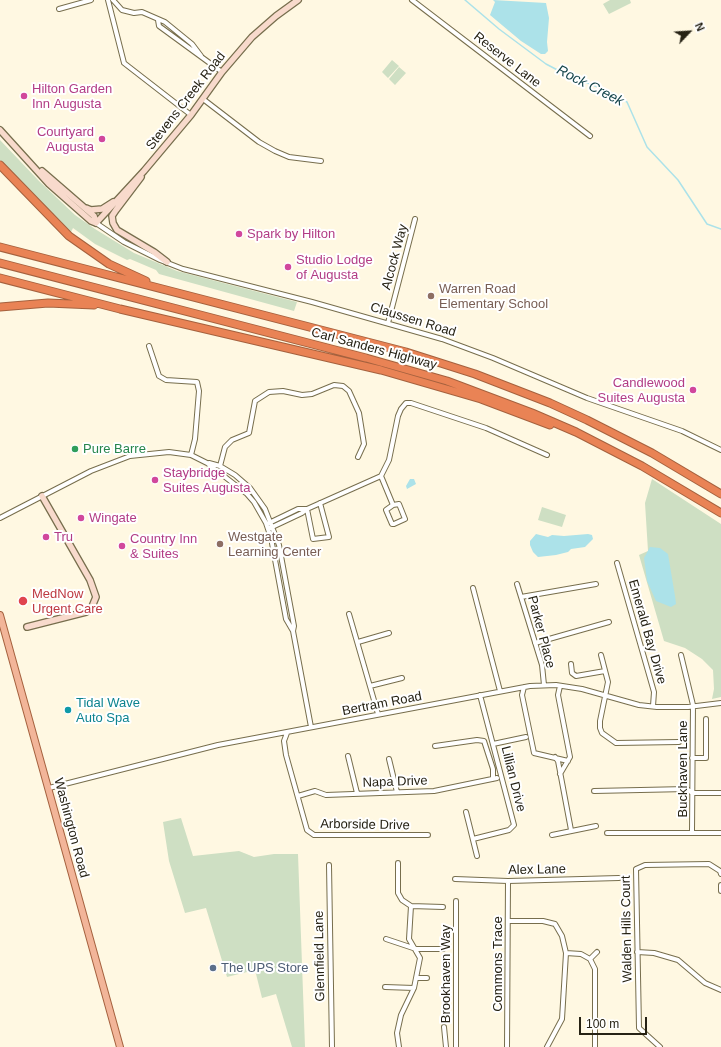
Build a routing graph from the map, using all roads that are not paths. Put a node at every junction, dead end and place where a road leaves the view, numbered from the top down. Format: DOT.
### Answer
graph roads {
  1 [pos="91,0"];
  2 [pos="108,0"];
  3 [pos="113,0"];
  4 [pos="298,0"];
  5 [pos="412,0"];
  6 [pos="59,9"];
  7 [pos="158,20"];
  8 [pos="201,56"];
  9 [pos="222,72"];
  10 [pos="203,99"];
  11 [pos="191,115"];
  12 [pos="0,130"];
  13 [pos="590,136"];
  14 [pos="321,161"];
  15 [pos="32,164"];
  16 [pos="0,165"];
  17 [pos="144,171"];
  18 [pos="117,200"];
  19 [pos="81,205"];
  20 [pos="415,219"];
  21 [pos="96,223"];
  22 [pos="0,247"];
  23 [pos="167,262"];
  24 [pos="0,263"];
  25 [pos="0,278"];
  26 [pos="182,294"];
  27 [pos="0,307"];
  28 [pos="120,309"];
  29 [pos="388,323"];
  30 [pos="149,346"];
  31 [pos="576,432"];
  32 [pos="721,450"];
  33 [pos="191,455"];
  34 [pos="547,455"];
  35 [pos="358,457"];
  36 [pos="207,463"];
  37 [pos="220,466"];
  38 [pos="381,476"];
  39 [pos="721,494"];
  40 [pos="42,496"];
  41 [pos="320,503"];
  42 [pos="393,505"];
  43 [pos="307,509"];
  44 [pos="721,513"];
  45 [pos="0,518"];
  46 [pos="272,525"];
  47 [pos="267,527"];
  48 [pos="617,563"];
  49 [pos="517,584"];
  50 [pos="596,584"];
  51 [pos="472,588"];
  52 [pos="521,597"];
  53 [pos="349,614"];
  54 [pos="0,615"];
  55 [pos="609,622"];
  56 [pos="26,627"];
  57 [pos="293,631"];
  58 [pos="389,633"];
  59 [pos="2,634"];
  60 [pos="358,642"];
  61 [pos="535,643"];
  62 [pos="601,655"];
  63 [pos="681,655"];
  64 [pos="571,664"];
  65 [pos="605,671"];
  66 [pos="402,678"];
  67 [pos="370,686"];
  68 [pos="544,686"];
  69 [pos="560,686"];
  70 [pos="524,687"];
  71 [pos="500,691"];
  72 [pos="480,695"];
  73 [pos="606,697"];
  74 [pos="721,703"];
  75 [pos="693,705"];
  76 [pos="653,706"];
  77 [pos="378,714"];
  78 [pos="706,719"];
  79 [pos="311,727"];
  80 [pos="287,732"];
  81 [pos="526,737"];
  82 [pos="678,742"];
  83 [pos="493,744"];
  84 [pos="435,746"];
  85 [pos="348,756"];
  86 [pos="555,756"];
  87 [pos="692,758"];
  88 [pos="389,759"];
  89 [pos="568,761"];
  90 [pos="560,774"];
  91 [pos="49,788"];
  92 [pos="594,790"];
  93 [pos="397,792"];
  94 [pos="357,793"];
  95 [pos="692,793"];
  96 [pos="721,793"];
  97 [pos="298,796"];
  98 [pos="466,812"];
  99 [pos="596,826"];
  100 [pos="571,830"];
  101 [pos="692,832"];
  102 [pos="607,833"];
  103 [pos="721,833"];
  104 [pos="428,835"];
  105 [pos="552,835"];
  106 [pos="473,839"];
  107 [pos="477,856"];
  108 [pos="398,863"];
  109 [pos="329,865"];
  110 [pos="721,874"];
  111 [pos="619,878"];
  112 [pos="455,879"];
  113 [pos="508,880"];
  114 [pos="721,885"];
  115 [pos="721,891"];
  116 [pos="456,901"];
  117 [pos="411,906"];
  118 [pos="444,907"];
  119 [pos="509,921"];
  120 [pos="386,938"];
  121 [pos="416,949"];
  122 [pos="443,949"];
  123 [pos="597,952"];
  124 [pos="637,952"];
  125 [pos="566,953"];
  126 [pos="590,959"];
  127 [pos="416,978"];
  128 [pos="427,978"];
  129 [pos="385,987"];
  130 [pos="414,988"];
  131 [pos="721,990"];
  132 [pos="444,1027"];
  133 [pos="120,1047"];
  134 [pos="332,1047"];
  135 [pos="399,1047"];
  136 [pos="446,1047"];
  137 [pos="456,1047"];
  138 [pos="508,1047"];
  139 [pos="547,1047"];
  140 [pos="595,1047"];
  141 [pos="660,1047"];
  1 -- 6 [label="street"];
  2 -- 11 [label="street"];
  3 -- 7 [label="street"];
  4 -- 9 [label="street, Stevens Creek Road"];
  5 -- 13 [label="street, Reserve Lane"];
  7 -- 8 [label="street"];
  7 -- 8 [label="street"];
  8 -- 9 [label="street"];
  9 -- 10 [label="street, Stevens Creek Road"];
  10 -- 11 [label="street, Stevens Creek Road"];
  10 -- 14 [label="street"];
  11 -- 17 [label="street, Stevens Creek Road"];
  12 -- 15 [label="street"];
  15 -- 19 [label="street, Claussen Road"];
  15 -- 21 [label="street, Claussen Road"];
  16 -- 26 [label="highway"];
  17 -- 18 [label="street, Stevens Creek Road"];
  17 -- 23 [label="street"];
  18 -- 19 [label="street"];
  18 -- 21 [label="street, Stevens Creek Road"];
  19 -- 21 [label="street, Claussen Road"];
  20 -- 29 [label="street, Alcock Way"];
  21 -- 23 [label="street, Claussen Road"];
  22 -- 26 [label="highway, Carl Sanders Highway"];
  23 -- 29 [label="street, Claussen Road"];
  24 -- 31 [label="highway, Carl Sanders Highway"];
  25 -- 28 [label="highway"];
  26 -- 39 [label="highway, Carl Sanders Highway"];
  27 -- 28 [label="highway"];
  28 -- 31 [label="highway"];
  29 -- 32 [label="street, Claussen Road"];
  30 -- 33 [label="street"];
  31 -- 44 [label="highway, Carl Sanders Highway"];
  33 -- 36 [label="street"];
  33 -- 40 [label="street"];
  34 -- 38 [label="street"];
  35 -- 37 [label="street"];
  36 -- 37 [label="street"];
  36 -- 47 [label="street"];
  37 -- 46 [label="street"];
  38 -- 41 [label="street"];
  38 -- 42 [label="street"];
  40 -- 45 [label="street"];
  40 -- 56 [label="street"];
  41 -- 43 [label="street"];
  41 -- 43 [label="street"];
  42 -- 42 [label="street"];
  43 -- 46 [label="street"];
  46 -- 47 [label="street"];
  46 -- 57 [label="street"];
  47 -- 57 [label="street"];
  48 -- 76 [label="street, Emerald Bay Drive"];
  49 -- 52 [label="street, Parker Place"];
  50 -- 52 [label="street"];
  51 -- 71 [label="street"];
  52 -- 61 [label="street, Parker Place"];
  53 -- 60 [label="street"];
  54 -- 59 [label="main road, Washington Road"];
  55 -- 61 [label="street"];
  57 -- 79 [label="street"];
  58 -- 60 [label="street"];
  59 -- 91 [label="main road, Washington Road"];
  60 -- 67 [label="street"];
  61 -- 68 [label="street, Parker Place"];
  62 -- 65 [label="street"];
  63 -- 75 [label="street, Buckhaven Lane"];
  64 -- 65 [label="street"];
  65 -- 73 [label="street"];
  66 -- 67 [label="street"];
  67 -- 77 [label="street"];
  68 -- 69 [label="street, Bertram Road"];
  68 -- 70 [label="street, Bertram Road"];
  69 -- 73 [label="street, Bertram Road"];
  69 -- 89 [label="street"];
  70 -- 71 [label="street, Bertram Road"];
  70 -- 86 [label="street"];
  71 -- 72 [label="street, Bertram Road"];
  72 -- 77 [label="street, Bertram Road"];
  72 -- 83 [label="street, Lillian Drive"];
  73 -- 76 [label="street, Bertram Road"];
  73 -- 82 [label="street"];
  74 -- 75 [label="street, Bertram Road"];
  75 -- 76 [label="street, Bertram Road"];
  75 -- 87 [label="street, Buckhaven Lane"];
  77 -- 79 [label="street, Bertram Road"];
  78 -- 87 [label="street"];
  79 -- 80 [label="street, Bertram Road"];
  80 -- 91 [label="street, Bertram Road"];
  80 -- 97 [label="street, Arborside Drive"];
  81 -- 83 [label="street"];
  83 -- 106 [label="street, Lillian Drive"];
  84 -- 93 [label="street, Napa Drive"];
  85 -- 94 [label="street"];
  86 -- 89 [label="street"];
  86 -- 90 [label="street"];
  87 -- 95 [label="street, Buckhaven Lane"];
  88 -- 93 [label="street"];
  89 -- 90 [label="street"];
  90 -- 100 [label="street"];
  91 -- 133 [label="main road, Washington Road"];
  92 -- 95 [label="street"];
  93 -- 94 [label="street, Napa Drive"];
  94 -- 97 [label="street, Napa Drive"];
  95 -- 96 [label="street"];
  95 -- 101 [label="street, Buckhaven Lane"];
  97 -- 104 [label="street, Arborside Drive"];
  98 -- 106 [label="street"];
  99 -- 100 [label="street"];
  100 -- 105 [label="street"];
  101 -- 102 [label="street"];
  101 -- 103 [label="street"];
  106 -- 107 [label="street"];
  108 -- 117 [label="street"];
  109 -- 134 [label="street, Glennfield Lane"];
  110 -- 124 [label="street, Walden Hills Court"];
  111 -- 113 [label="street, Alex Lane"];
  112 -- 113 [label="street, Alex Lane"];
  113 -- 119 [label="street, Commons Trace"];
  114 -- 115 [label="street"];
  116 -- 137 [label="street, Brookhaven Way"];
  117 -- 118 [label="street"];
  117 -- 121 [label="street"];
  119 -- 125 [label="street"];
  119 -- 138 [label="street, Commons Trace"];
  120 -- 121 [label="street"];
  121 -- 122 [label="street"];
  121 -- 127 [label="street"];
  123 -- 126 [label="street"];
  124 -- 131 [label="street"];
  124 -- 141 [label="street, Walden Hills Court"];
  125 -- 126 [label="street"];
  125 -- 139 [label="street"];
  126 -- 140 [label="street"];
  127 -- 128 [label="street"];
  127 -- 130 [label="street"];
  129 -- 130 [label="street"];
  130 -- 135 [label="street"];
  132 -- 136 [label="street"];
}
